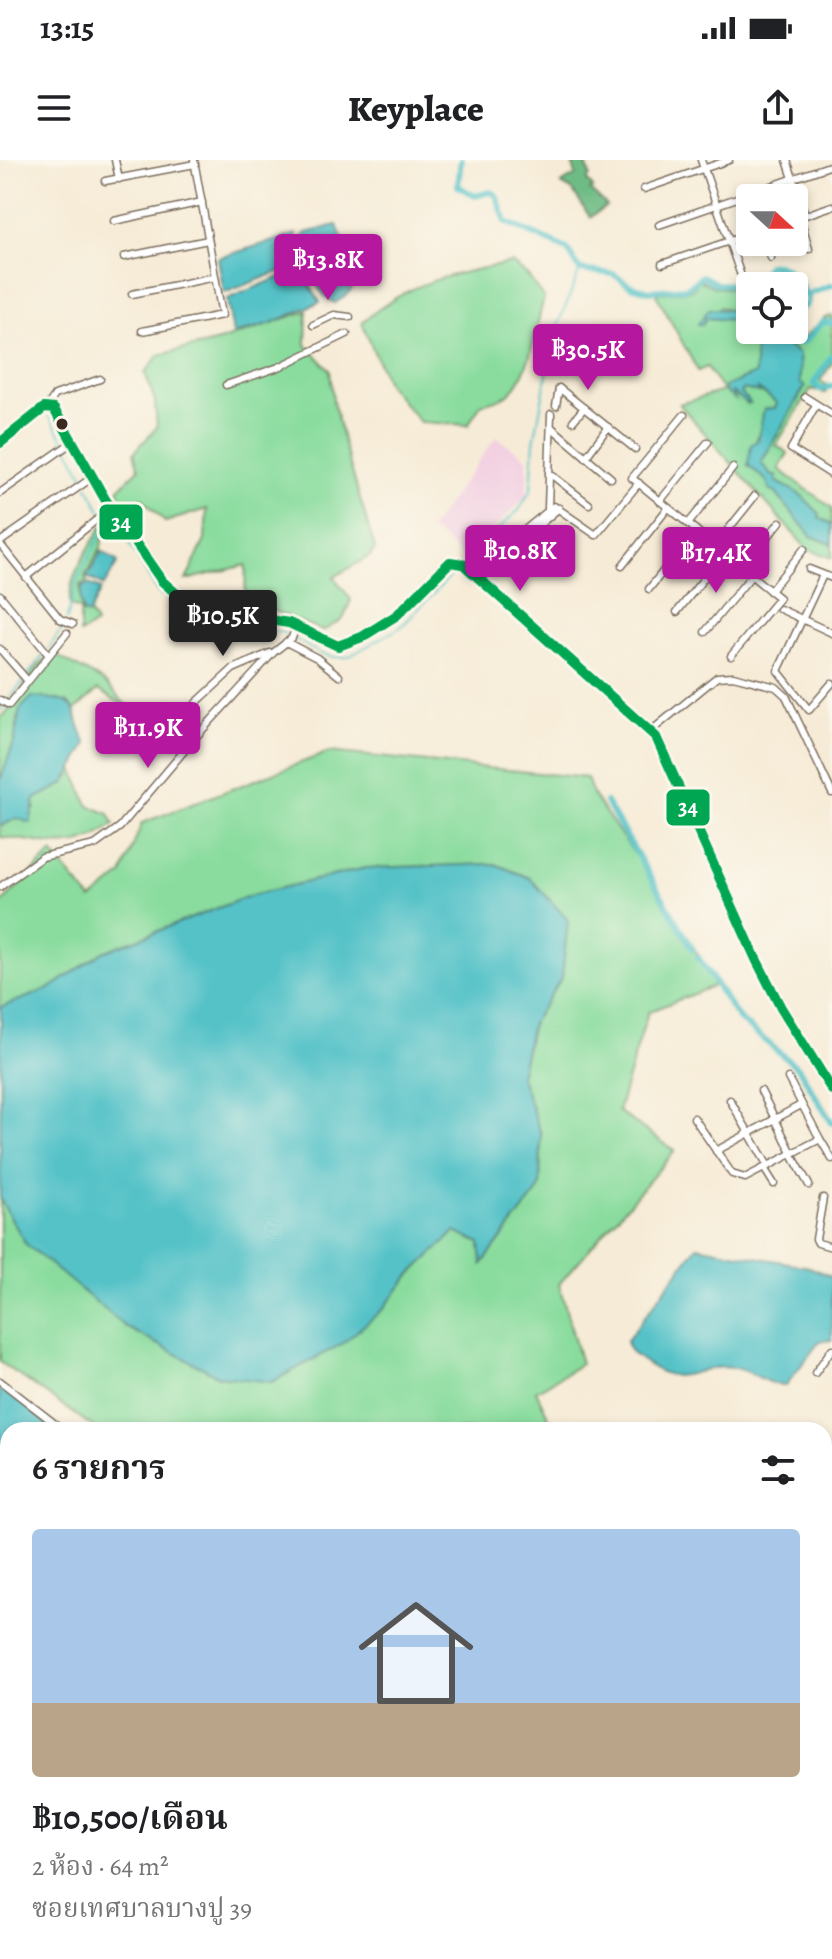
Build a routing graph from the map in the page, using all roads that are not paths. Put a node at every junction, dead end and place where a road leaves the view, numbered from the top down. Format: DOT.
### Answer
graph roads {
  1 [pos="115,160"];
  2 [pos="701,160"];
  3 [pos="729,160"];
  4 [pos="787,160"];
  5 [pos="195,162"];
  6 [pos="832,165"];
  7 [pos="704,169"];
  8 [pos="119,179"];
  9 [pos="793,179"];
  10 [pos="105,181"];
  11 [pos="794,184"];
  12 [pos="644,189"];
  13 [pos="202,202"];
  14 [pos="716,205"];
  15 [pos="832,206"];
  16 [pos="808,214"];
  17 [pos="114,221"];
  18 [pos="659,225"];
  19 [pos="736,239"];
  20 [pos="208,240"];
  21 [pos="729,242"];
  22 [pos="808,245"];
  23 [pos="809,249"];
  24 [pos="124,257"];
  25 [pos="662,264"];
  26 [pos="740,272"];
  27 [pos="215,277"];
  28 [pos="132,294"];
  29 [pos="350,317"];
  30 [pos="313,325"];
  31 [pos="142,331"];
  32 [pos="347,334"];
  33 [pos="100,379"];
  34 [pos="226,385"];
  35 [pos="805,397"];
  36 [pos="816,405"];
  37 [pos="556,406"];
  38 [pos="47,407"];
  39 [pos="584,408"];
  40 [pos="551,414"];
  41 [pos="832,414"];
  42 [pos="684,415"];
  43 [pos="573,421"];
  44 [pos="551,427"];
  45 [pos="608,427"];
  46 [pos="708,442"];
  47 [pos="0,443"];
  48 [pos="69,444"];
  49 [pos="635,449"];
  50 [pos="586,457"];
  51 [pos="733,468"];
  52 [pos="549,473"];
  53 [pos="832,475"];
  54 [pos="611,478"];
  55 [pos="88,479"];
  56 [pos="639,483"];
  57 [pos="0,493"];
  58 [pos="755,496"];
  59 [pos="660,501"];
  60 [pos="589,504"];
  61 [pos="548,508"];
  62 [pos="559,508"];
  63 [pos="668,508"];
  64 [pos="109,511"];
  65 [pos="780,522"];
  66 [pos="688,524"];
  67 [pos="696,530"];
  68 [pos="0,543"];
  69 [pos="715,546"];
  70 [pos="804,549"];
  71 [pos="724,553"];
  72 [pos="622,566"];
  73 [pos="742,568"];
  74 [pos="809,569"];
  75 [pos="475,575"];
  76 [pos="823,575"];
  77 [pos="751,576"];
  78 [pos="26,577"];
  79 [pos="832,578"];
  80 [pos="649,589"];
  81 [pos="770,591"];
  82 [pos="0,595"];
  83 [pos="780,609"];
  84 [pos="677,612"];
  85 [pos="802,618"];
  86 [pos="68,623"];
  87 [pos="705,632"];
  88 [pos="67,633"];
  89 [pos="832,633"];
  90 [pos="292,635"];
  91 [pos="0,649"];
  92 [pos="46,651"];
  93 [pos="274,652"];
  94 [pos="731,656"];
  95 [pos="339,676"];
  96 [pos="25,679"];
  97 [pos="832,683"];
  98 [pos="2,703"];
  99 [pos="196,703"];
  100 [pos="651,731"];
  101 [pos="832,793"];
  102 [pos="0,887"];
  103 [pos="788,1078"];
  104 [pos="832,1090"];
  105 [pos="761,1091"];
  106 [pos="730,1100"];
  107 [pos="801,1105"];
  108 [pos="694,1118"];
  109 [pos="775,1119"];
  110 [pos="748,1132"];
  111 [pos="820,1139"];
  112 [pos="716,1151"];
  113 [pos="792,1153"];
  114 [pos="832,1159"];
  115 [pos="766,1167"];
  116 [pos="774,1184"];
  117 [pos="809,1185"];
  118 [pos="823,1198"];
  119 [pos="832,1247"];
  120 [pos="832,1349"];
  121 [pos="815,1373"];
  122 [pos="0,1381"];
  123 [pos="53,1422"];
  1 -- 8 [label="street"];
  2 -- 7 [label="street"];
  3 -- 7 [label="street"];
  4 -- 9 [label="street"];
  5 -- 8 [label="street"];
  5 -- 13 [label="street"];
  6 -- 9 [label="street"];
  7 -- 12 [label="street"];
  7 -- 14 [label="street"];
  8 -- 10 [label="street"];
  9 -- 11 [label="street"];
  9 -- 14 [label="street"];
  13 -- 17 [label="street"];
  13 -- 20 [label="street"];
  14 -- 18 [label="street"];
  14 -- 21 [label="street"];
  15 -- 16 [label="street"];
  19 -- 21 [label="street"];
  20 -- 24 [label="street"];
  20 -- 27 [label="street"];
  21 -- 25 [label="street"];
  21 -- 26 [label="street"];
  22 -- 23 [label="street"];
  27 -- 28 [label="street"];
  27 -- 31 [label="street"];
  29 -- 30 [label="street"];
  32 -- 34 [label="street"];
  33 -- 38 [label="street"];
  35 -- 36 [label="street"];
  36 -- 41 [label="street"];
  36 -- 53 [label="street"];
  37 -- 39 [label="street"];
  38 -- 47 [label="street"];
  38 -- 48 [label="street"];
  39 -- 43 [label="street"];
  39 -- 45 [label="street"];
  40 -- 44 [label="street"];
  42 -- 56 [label="street"];
  44 -- 50 [label="street"];
  44 -- 52 [label="street"];
  45 -- 49 [label="street"];
  45 -- 50 [label="street"];
  46 -- 59 [label="street"];
  48 -- 55 [label="street"];
  48 -- 57 [label="street"];
  50 -- 54 [label="street"];
  51 -- 66 [label="street"];
  52 -- 60 [label="street"];
  52 -- 61 [label="street"];
  55 -- 64 [label="street"];
  55 -- 68 [label="street"];
  56 -- 59 [label="street"];
  56 -- 62 [label="street"];
  58 -- 69 [label="street"];
  59 -- 63 [label="street"];
  61 -- 62 [label="street"];
  61 -- 75 [label="street"];
  62 -- 75 [label="street"];
  63 -- 66 [label="street"];
  63 -- 72 [label="street"];
  64 -- 78 [label="street"];
  64 -- 90 [label="street"];
  65 -- 73 [label="street"];
  66 -- 67 [label="street"];
  67 -- 69 [label="street"];
  67 -- 80 [label="street"];
  68 -- 78 [label="street"];
  69 -- 71 [label="street"];
  70 -- 81 [label="street"];
  71 -- 73 [label="street"];
  71 -- 84 [label="street"];
  73 -- 77 [label="street"];
  74 -- 76 [label="street"];
  75 -- 90 [label="street"];
  75 -- 100 [label="street"];
  76 -- 79 [label="street"];
  76 -- 85 [label="street"];
  77 -- 81 [label="street"];
  77 -- 87 [label="street"];
  78 -- 86 [label="street"];
  81 -- 94 [label="street"];
  82 -- 92 [label="street"];
  83 -- 85 [label="street"];
  85 -- 89 [label="street"];
  85 -- 97 [label="street"];
  88 -- 92 [label="street"];
  90 -- 93 [label="street"];
  90 -- 95 [label="street"];
  91 -- 96 [label="street"];
  92 -- 96 [label="street"];
  93 -- 99 [label="street"];
  93 -- 102 [label="street"];
  96 -- 98 [label="street"];
  100 -- 101 [label="street"];
  100 -- 104 [label="street"];
  103 -- 107 [label="street"];
  105 -- 109 [label="street"];
  106 -- 110 [label="street"];
  107 -- 109 [label="street"];
  107 -- 111 [label="street"];
  108 -- 112 [label="street"];
  109 -- 110 [label="street"];
  109 -- 113 [label="street"];
  110 -- 112 [label="street"];
  110 -- 115 [label="street"];
  111 -- 113 [label="street"];
  111 -- 114 [label="street"];
  112 -- 115 [label="street"];
  113 -- 115 [label="street"];
  113 -- 117 [label="street"];
  115 -- 116 [label="street"];
  118 -- 119 [label="street"];
  120 -- 121 [label="street"];
  122 -- 123 [label="street"];
}
